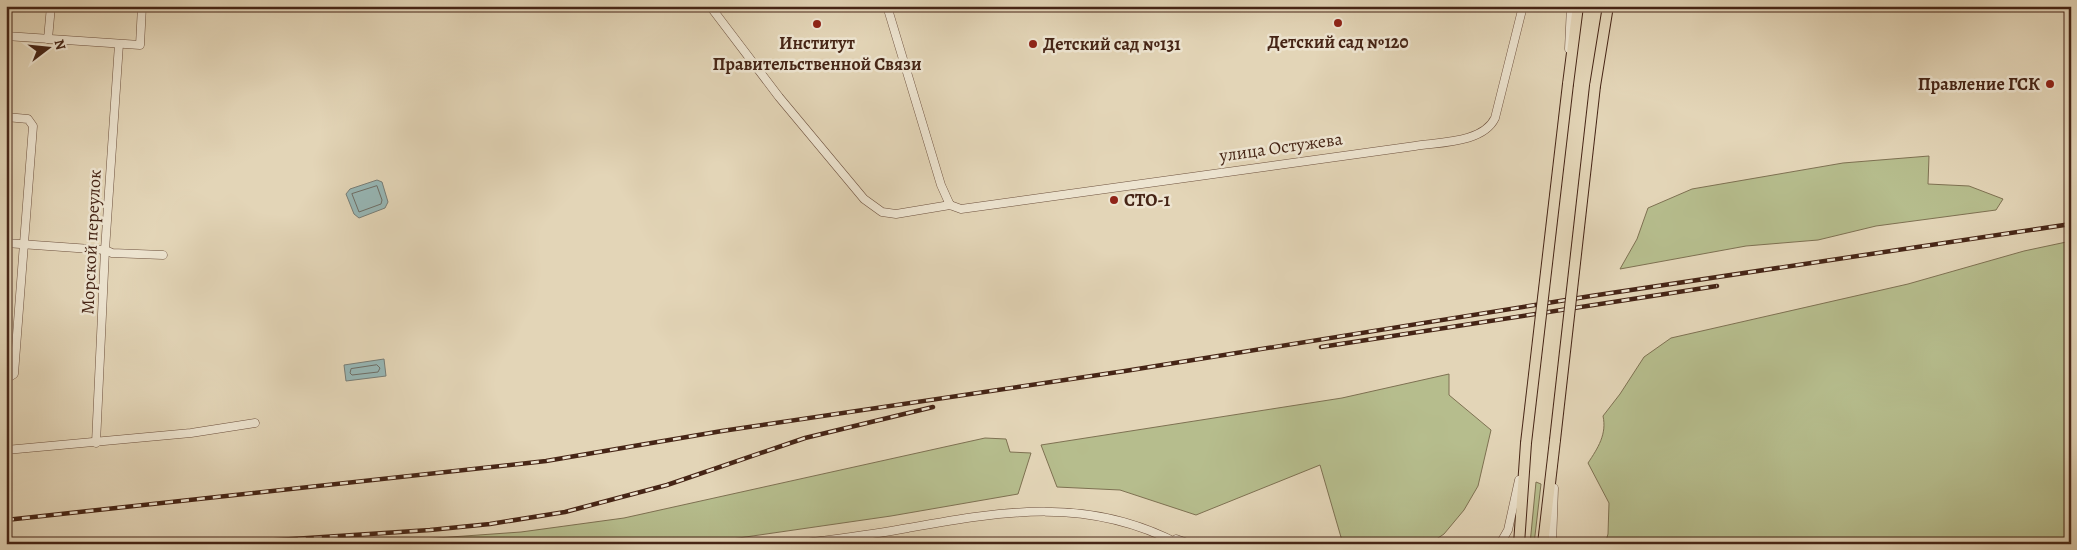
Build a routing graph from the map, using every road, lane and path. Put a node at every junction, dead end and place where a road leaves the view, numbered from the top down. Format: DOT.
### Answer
graph roads {
  1 [pos="50,6"];
  2 [pos="142,6"];
  3 [pos="710,6"];
  4 [pos="887,6"];
  5 [pos="1523,6"];
  6 [pos="1571,6"];
  7 [pos="1578,6"];
  8 [pos="1601,6"];
  9 [pos="1608,6"];
  10 [pos="6,36"];
  11 [pos="48,39"];
  12 [pos="119,44"];
  13 [pos="1568,84"];
  14 [pos="1595,86"];
  15 [pos="6,117"];
  16 [pos="950,205"];
  17 [pos="6,244"];
  18 [pos="24,244"];
  19 [pos="104,250"];
  20 [pos="163,255"];
  21 [pos="6,380"];
  22 [pos="255,423"];
  23 [pos="1555,440"];
  24 [pos="96,443"];
  25 [pos="1526,443"];
  26 [pos="6,450"];
  27 [pos="1160,533"];
  28 [pos="798,544"];
  29 [pos="1174,544"];
  30 [pos="1179,544"];
  31 [pos="1190,544"];
  32 [pos="1500,544"];
  33 [pos="1519,544"];
  34 [pos="1543,544"];
  35 [pos="1552,544"];
  1 -- 11 [label="street"];
  2 -- 12 [label="street"];
  3 -- 16 [label="street, улица Остужева"];
  4 -- 16 [label="street"];
  5 -- 16 [label="street, улица Остужева"];
  6 -- 13 [label="street"];
  7 -- 13 [label="main road"];
  8 -- 14 [label="main road"];
  9 -- 14 [label="main road"];
  10 -- 11 [label="street"];
  11 -- 12 [label="street"];
  12 -- 19 [label="street, Морской переулок"];
  13 -- 25 [label="main road, bridge"];
  14 -- 23 [label="main road, bridge"];
  15 -- 18 [label="street"];
  17 -- 18 [label="street"];
  18 -- 19 [label="street"];
  18 -- 21 [label="street"];
  19 -- 20 [label="street"];
  19 -- 24 [label="street, Морской переулок"];
  22 -- 24 [label="street"];
  23 -- 34 [label="main road"];
  23 -- 35 [label="street"];
  24 -- 26 [label="street"];
  25 -- 32 [label="street"];
  25 -- 33 [label="main road"];
  27 -- 28 [label="street"];
  27 -- 29 [label="street"];
  27 -- 30 [label="street"];
  27 -- 31 [label="street"];
}
